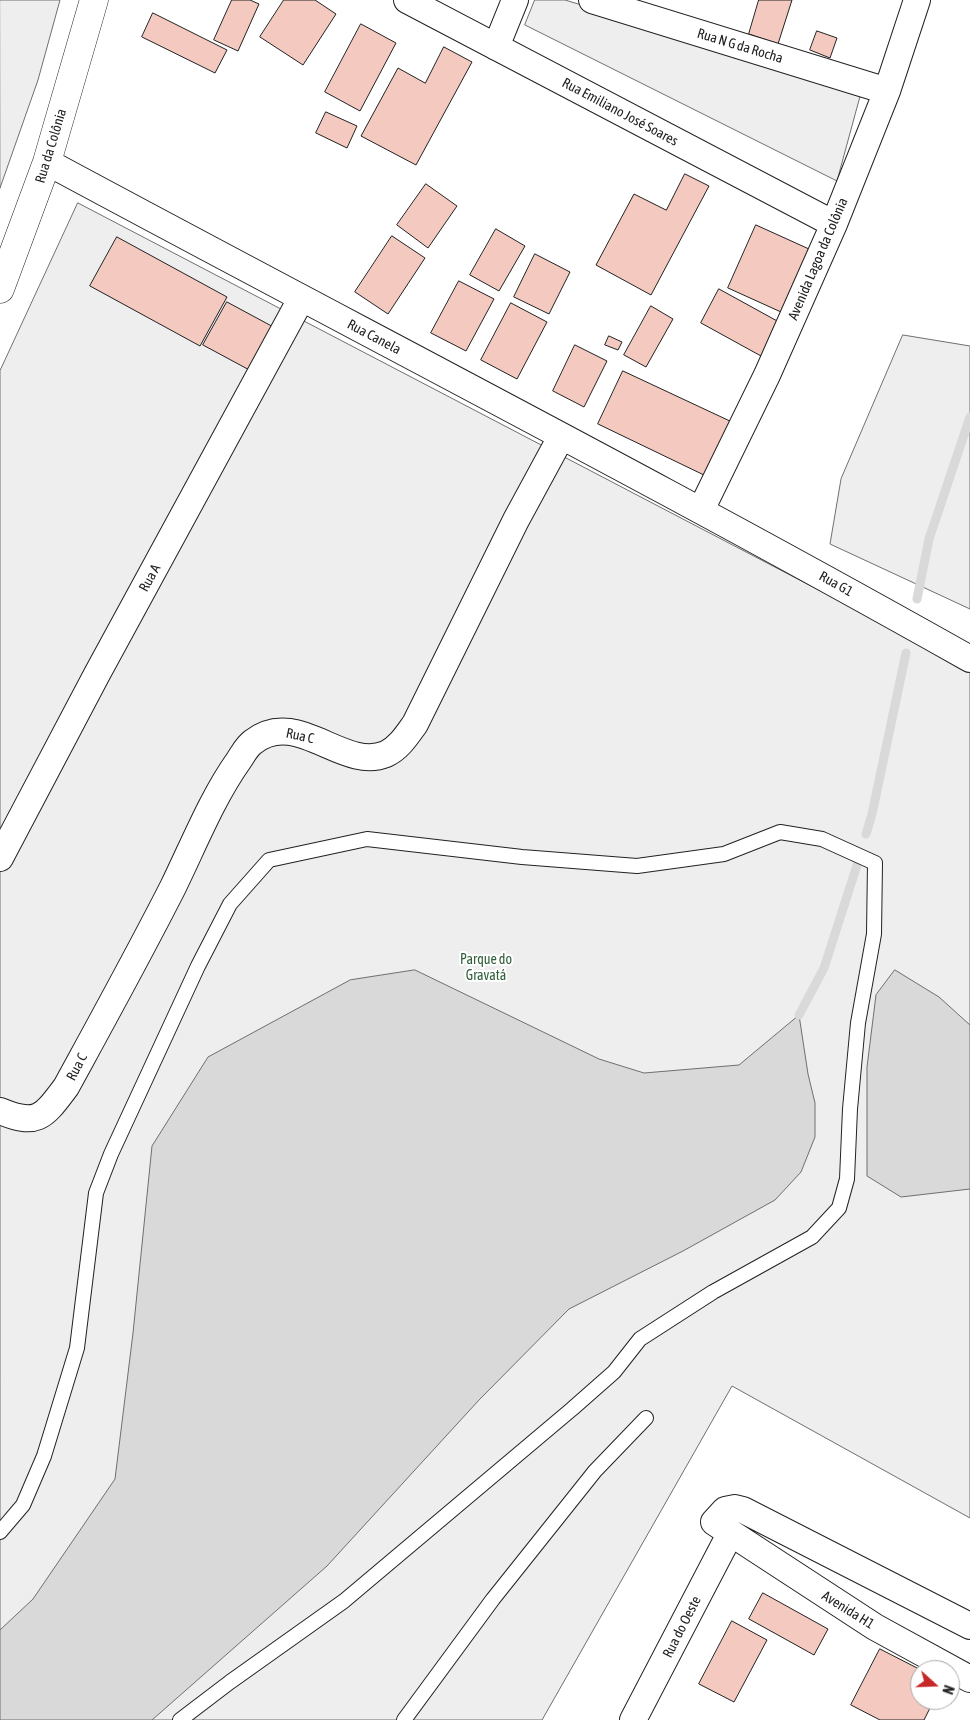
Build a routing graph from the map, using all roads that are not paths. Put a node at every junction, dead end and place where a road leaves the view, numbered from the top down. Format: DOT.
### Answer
graph roads {
  1 [pos="94,0"];
  2 [pos="407,0"];
  3 [pos="515,0"];
  4 [pos="592,0"];
  5 [pos="917,0"];
  6 [pos="496,47"];
  7 [pos="887,91"];
  8 [pos="47,162"];
  9 [pos="834,224"];
  10 [pos="0,289"];
  11 [pos="301,299"];
  12 [pos="562,437"];
  13 [pos="702,510"];
  14 [pos="970,658"];
  15 [pos="0,858"];
  16 [pos="0,1111"];
  17 [pos="646,1418"];
  18 [pos="727,1522"];
  19 [pos="0,1532"];
  20 [pos="970,1626"];
  21 [pos="970,1679"];
  22 [pos="180,1720"];
  23 [pos="404,1720"];
  24 [pos="633,1720"];
  1 -- 8 [label="main road, Rua da Colônia"];
  2 -- 6 [label="street, Rua Emiliano José Soares"];
  3 -- 6 [label="street"];
  4 -- 7 [label="street, Rua N G da Rocha"];
  5 -- 7 [label="street, Avenida Lagoa da Colônia"];
  6 -- 9 [label="street, Rua Emiliano José Soares"];
  7 -- 9 [label="street, Avenida Lagoa da Colônia"];
  8 -- 10 [label="main road, Rua da Colônia"];
  8 -- 11 [label="street, Rua Canela"];
  9 -- 13 [label="street, Avenida Lagoa da Colônia"];
  11 -- 12 [label="street, Rua Canela"];
  11 -- 15 [label="street, Rua A"];
  12 -- 13 [label="street, Rua Canela"];
  12 -- 16 [label="street, Rua C"];
  13 -- 14 [label="street, Rua G1"];
  17 -- 23 [label="lane"];
  18 -- 20 [label="street"];
  18 -- 21 [label="street, Avenida H1"];
  18 -- 24 [label="street, Rua do Oeste"];
  19 -- 22 [label="lane"];
}
